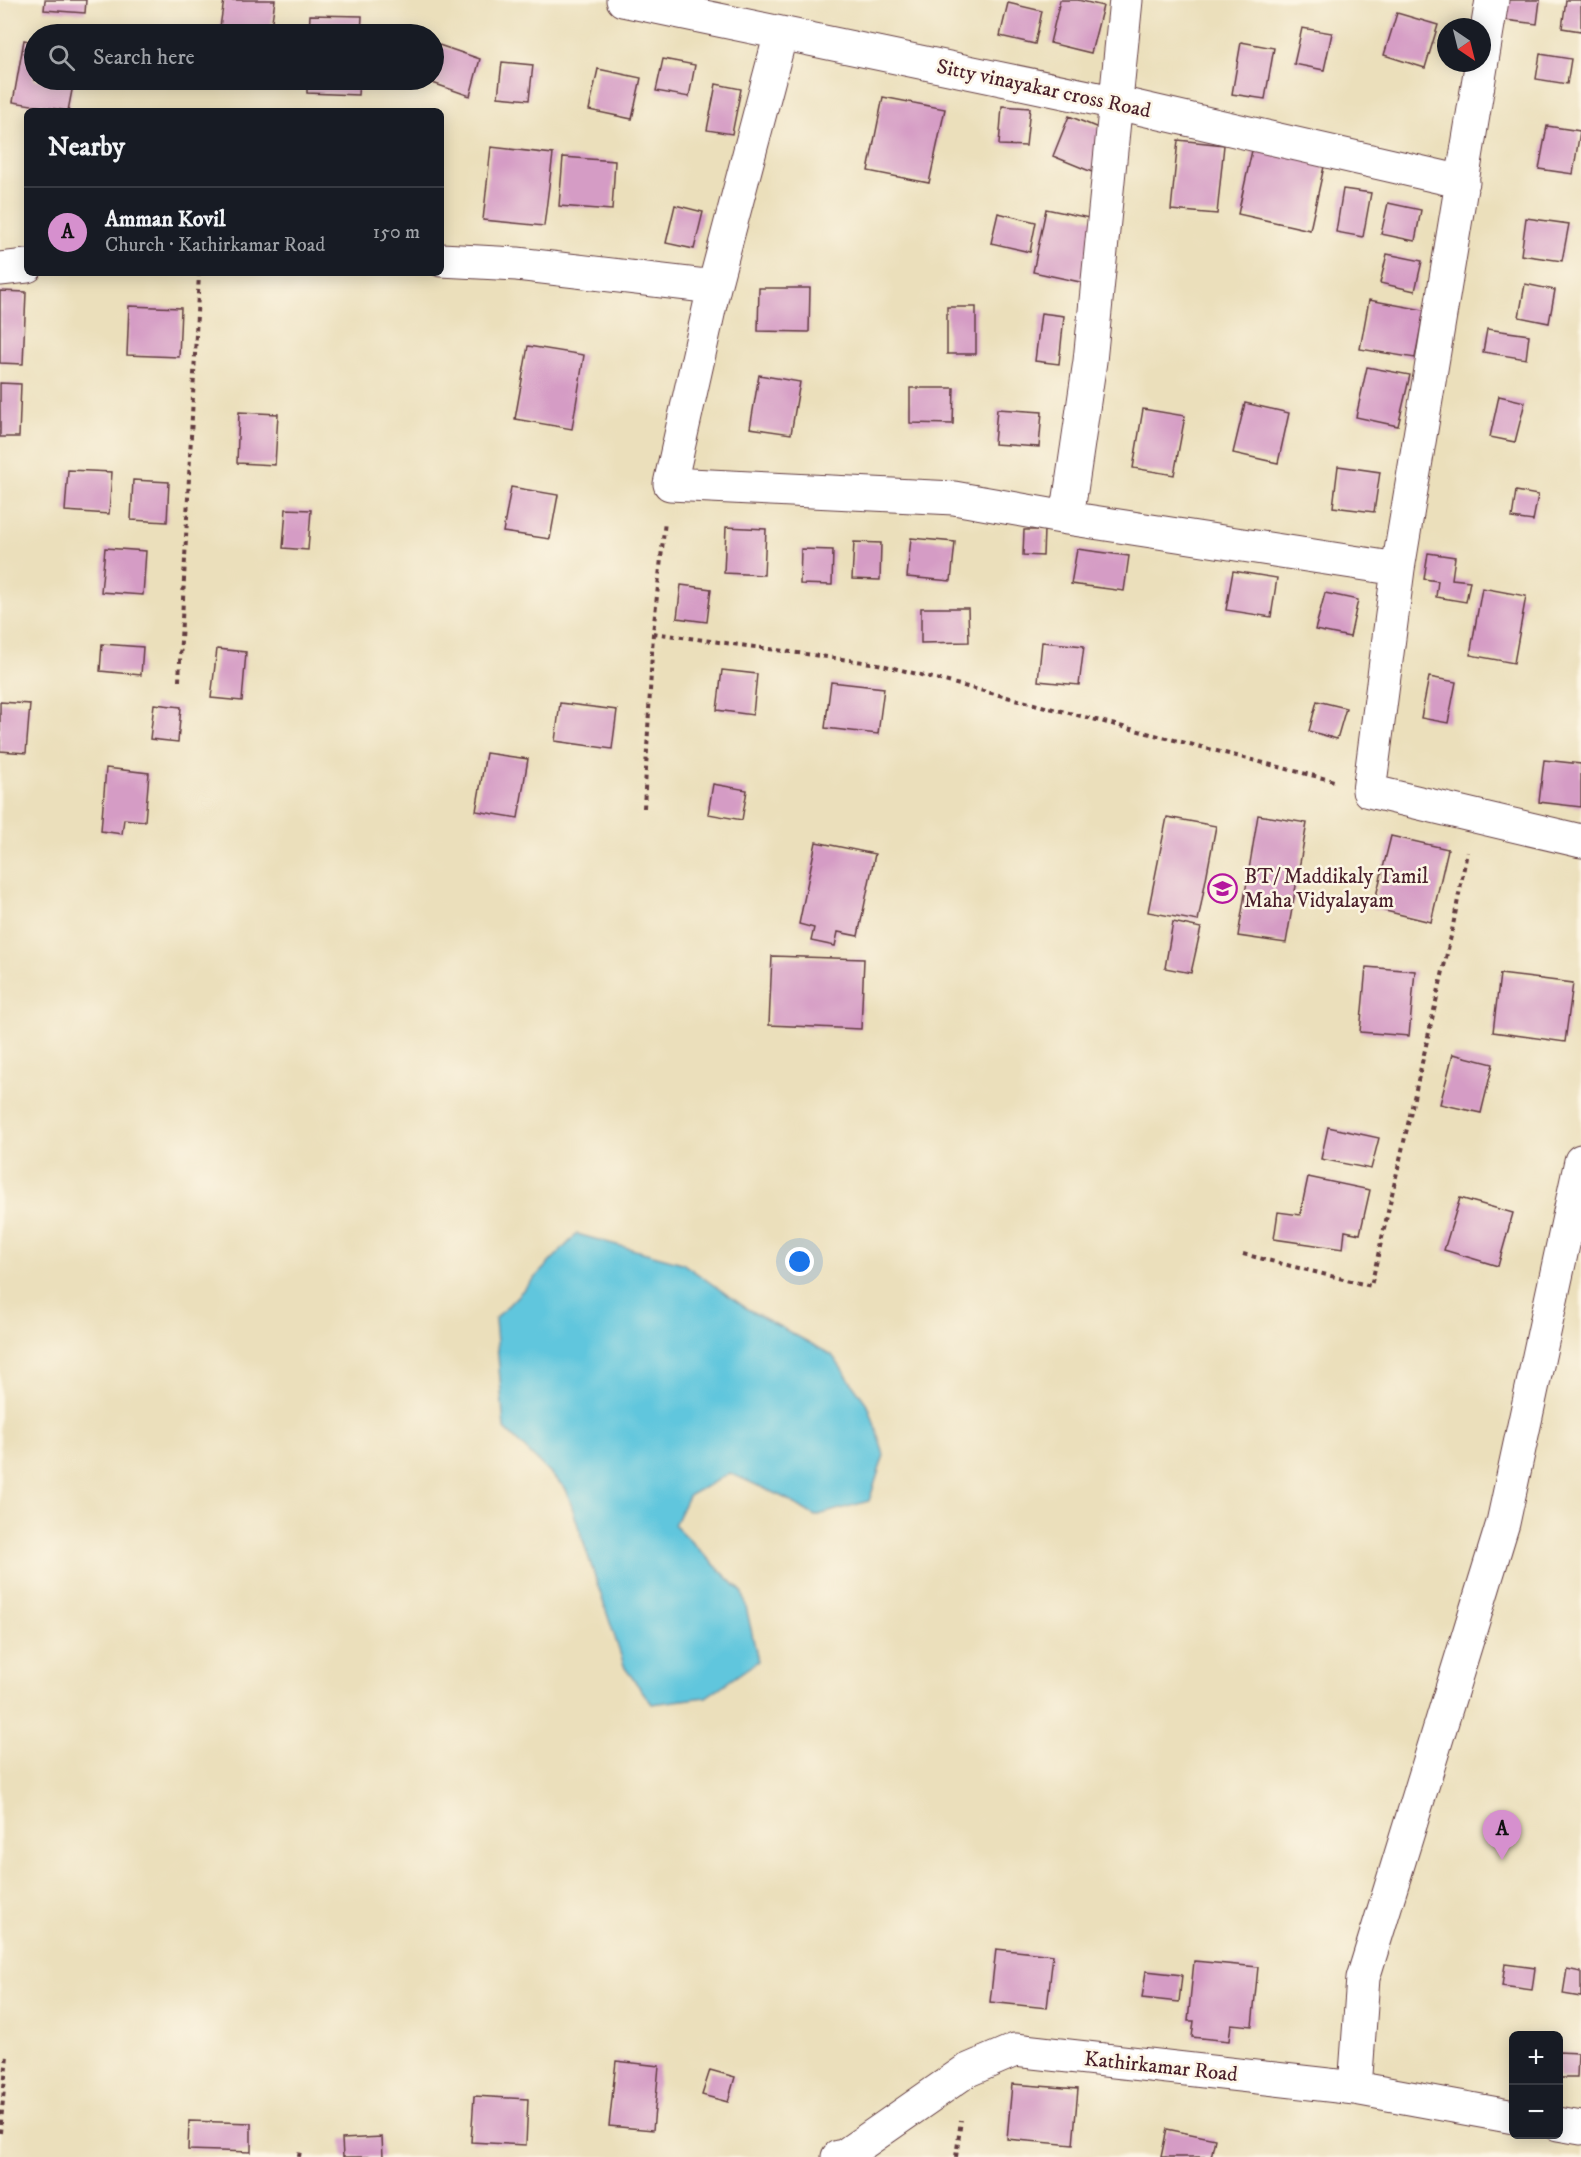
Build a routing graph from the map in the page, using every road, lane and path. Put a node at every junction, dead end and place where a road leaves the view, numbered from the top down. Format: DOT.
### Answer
graph roads {
  1 [pos="623,0"];
  2 [pos="1126,0"];
  3 [pos="1492,0"];
  4 [pos="723,10"];
  5 [pos="781,33"];
  6 [pos="1117,103"];
  7 [pos="1463,182"];
  8 [pos="444,260"];
  9 [pos="24,266"];
  10 [pos="0,269"];
  11 [pos="199,276"];
  12 [pos="714,287"];
  13 [pos="670,484"];
  14 [pos="1068,518"];
  15 [pos="1398,569"];
  16 [pos="653,633"];
  17 [pos="179,681"];
  18 [pos="1369,791"];
  19 [pos="644,808"];
  20 [pos="1474,816"];
  21 [pos="1581,841"];
  22 [pos="1581,1161"];
  23 [pos="1243,1254"];
  24 [pos="7,2055"];
  25 [pos="1355,2088"];
  26 [pos="1509,2116"];
  27 [pos="1563,2125"];
  28 [pos="1581,2128"];
  29 [pos="0,2133"];
  30 [pos="300,2150"];
  31 [pos="299,2157"];
  32 [pos="838,2157"];
  1 -- 4 [label="street, Sitty vinayakar cross Road"];
  2 -- 6 [label="street"];
  3 -- 7 [label="street"];
  4 -- 5 [label="street, Sitty vinayakar cross Road"];
  5 -- 6 [label="street, Sitty vinayakar cross Road"];
  5 -- 12 [label="street"];
  6 -- 7 [label="street, Sitty vinayakar cross Road"];
  6 -- 14 [label="street"];
  7 -- 15 [label="street"];
  8 -- 12 [label="street"];
  9 -- 10 [label="street"];
  11 -- 17 [label="path"];
  12 -- 13 [label="street"];
  13 -- 14 [label="street"];
  13 -- 16 [label="path"];
  14 -- 15 [label="street"];
  15 -- 18 [label="street"];
  16 -- 18 [label="path"];
  16 -- 19 [label="path"];
  18 -- 20 [label="street"];
  20 -- 21 [label="street"];
  20 -- 23 [label="path"];
  22 -- 25 [label="street"];
  24 -- 29 [label="path"];
  25 -- 26 [label="street, Kathirkamar Road"];
  25 -- 32 [label="street, Kathirkamar Road"];
  27 -- 28 [label="street"];
  30 -- 31 [label="path"];
}
